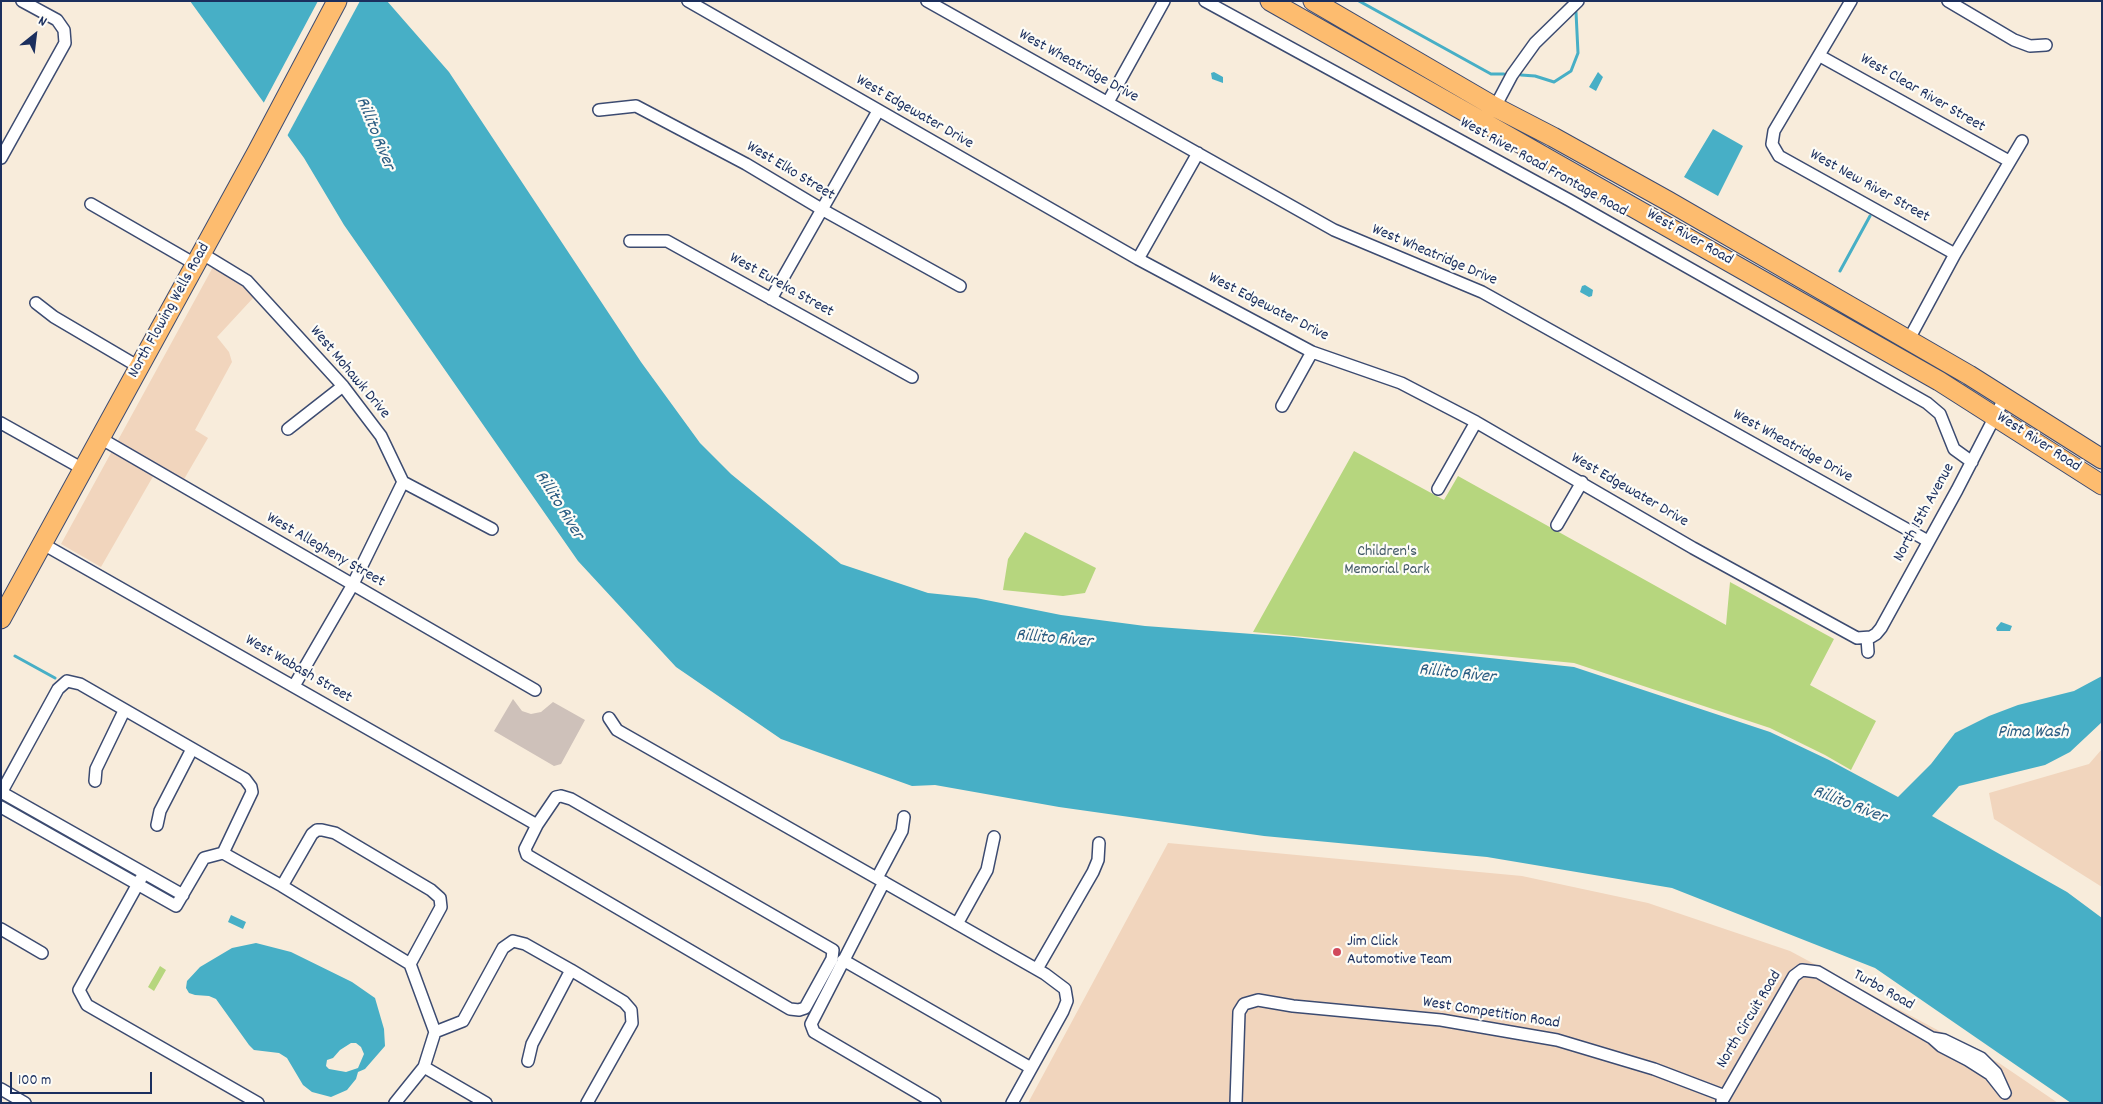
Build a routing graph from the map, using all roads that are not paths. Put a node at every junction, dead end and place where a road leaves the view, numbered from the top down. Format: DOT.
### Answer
graph roads {
  1 [pos="22,1"];
  2 [pos="337,1"];
  3 [pos="688,1"];
  4 [pos="927,1"];
  5 [pos="1164,1"];
  6 [pos="1205,1"];
  7 [pos="1270,1"];
  8 [pos="1313,1"];
  9 [pos="1851,1"];
  10 [pos="1948,1"];
  11 [pos="1570,3"];
  12 [pos="2046,45"];
  13 [pos="1820,56"];
  14 [pos="1108,102"];
  15 [pos="1495,107"];
  16 [pos="599,110"];
  17 [pos="878,111"];
  18 [pos="2022,141"];
  19 [pos="1198,153"];
  20 [pos="1,158"];
  21 [pos="2009,161"];
  22 [pos="92,204"];
  23 [pos="822,210"];
  24 [pos="630,241"];
  25 [pos="1955,254"];
  26 [pos="198,259"];
  27 [pos="1138,259"];
  28 [pos="960,286"];
  29 [pos="771,299"];
  30 [pos="36,303"];
  31 [pos="1908,341"];
  32 [pos="1312,352"];
  33 [pos="139,367"];
  34 [pos="912,377"];
  35 [pos="343,386"];
  36 [pos="2005,397"];
  37 [pos="1282,406"];
  38 [pos="1996,416"];
  39 [pos="1476,422"];
  40 [pos="1,423"];
  41 [pos="288,429"];
  42 [pos="100,438"];
  43 [pos="2102,459"];
  44 [pos="1972,462"];
  45 [pos="83,469"];
  46 [pos="403,482"];
  47 [pos="1582,482"];
  48 [pos="2102,485"];
  49 [pos="1438,489"];
  50 [pos="1557,525"];
  51 [pos="492,529"];
  52 [pos="1928,541"];
  53 [pos="43,544"];
  54 [pos="352,586"];
  55 [pos="3,612"];
  56 [pos="1867,638"];
  57 [pos="1868,652"];
  58 [pos="294,686"];
  59 [pos="535,690"];
  60 [pos="124,711"];
  61 [pos="609,718"];
  62 [pos="192,749"];
  63 [pos="95,781"];
  64 [pos="1,792"];
  65 [pos="1,807"];
  66 [pos="904,817"];
  67 [pos="157,825"];
  68 [pos="536,825"];
  69 [pos="994,837"];
  70 [pos="1099,843"];
  71 [pos="223,853"];
  72 [pos="144,873"];
  73 [pos="880,880"];
  74 [pos="138,885"];
  75 [pos="282,886"];
  76 [pos="183,895"];
  77 [pos="957,924"];
  78 [pos="1,930"];
  79 [pos="42,953"];
  80 [pos="843,960"];
  81 [pos="410,964"];
  82 [pos="1037,969"];
  83 [pos="571,970"];
  84 [pos="1818,972"];
  85 [pos="435,1032"];
  86 [pos="528,1061"];
  87 [pos="424,1067"];
  88 [pos="1031,1068"];
  89 [pos="1,1089"];
  90 [pos="2009,1098"];
  91 [pos="1723,1100"];
  92 [pos="25,1103"];
  93 [pos="258,1103"];
  94 [pos="395,1103"];
  95 [pos="486,1103"];
  96 [pos="586,1103"];
  97 [pos="935,1103"];
  98 [pos="1012,1103"];
  99 [pos="1236,1103"];
  1 -- 20 [label="street"];
  2 -- 26 [label="main road, North Flowing Wells Road"];
  3 -- 17 [label="street, West Edgewater Drive"];
  4 -- 14 [label="street, West Wheatridge Drive"];
  5 -- 14 [label="street"];
  6 -- 44 [label="street, West River Road Frontage Road"];
  7 -- 38 [label="main road, West River Road"];
  8 -- 15 [label="main road, West River Road"];
  9 -- 13 [label="street"];
  10 -- 12 [label="street"];
  11 -- 15 [label="street"];
  13 -- 21 [label="street, West Clear River Street"];
  13 -- 25 [label="street, West New River Street"];
  14 -- 19 [label="street, West Wheatridge Drive"];
  15 -- 31 [label="main road, West River Road"];
  16 -- 23 [label="street, West Elko Street"];
  17 -- 23 [label="street"];
  17 -- 27 [label="street, West Edgewater Drive"];
  18 -- 21 [label="street"];
  19 -- 27 [label="street"];
  19 -- 52 [label="street, West Wheatridge Drive"];
  21 -- 25 [label="street"];
  22 -- 26 [label="street, West Mohawk Drive"];
  23 -- 28 [label="street, West Elko Street"];
  23 -- 29 [label="street"];
  24 -- 29 [label="street, West Eureka Street"];
  25 -- 31 [label="street"];
  26 -- 33 [label="main road, North Flowing Wells Road"];
  26 -- 35 [label="street, West Mohawk Drive"];
  27 -- 32 [label="street, West Edgewater Drive"];
  29 -- 34 [label="street, West Eureka Street"];
  30 -- 33 [label="street"];
  31 -- 36 [label="main road, West River Road"];
  32 -- 37 [label="street"];
  32 -- 39 [label="street, West Edgewater Drive"];
  33 -- 42 [label="main road, North Flowing Wells Road"];
  35 -- 41 [label="street"];
  35 -- 46 [label="street, West Mohawk Drive"];
  36 -- 38 [label="street, North 15th Avenue"];
  36 -- 43 [label="main road, West River Road"];
  38 -- 44 [label="street, North 15th Avenue"];
  38 -- 48 [label="main road, West River Road"];
  39 -- 47 [label="street, West Edgewater Drive"];
  39 -- 49 [label="street"];
  40 -- 45 [label="street"];
  42 -- 45 [label="main road, North Flowing Wells Road"];
  42 -- 54 [label="street, West Allegheny Street"];
  44 -- 52 [label="street, North 15th Avenue"];
  45 -- 53 [label="main road, North Flowing Wells Road"];
  46 -- 51 [label="street"];
  46 -- 54 [label="street"];
  47 -- 50 [label="street"];
  47 -- 56 [label="street, West Edgewater Drive"];
  52 -- 56 [label="street, North 15th Avenue"];
  53 -- 55 [label="main road, North Flowing Wells Road"];
  53 -- 58 [label="street, West Wabash Street"];
  54 -- 58 [label="street"];
  54 -- 59 [label="street, West Allegheny Street"];
  56 -- 57 [label="street"];
  58 -- 68 [label="street, West Wabash Street"];
  60 -- 62 [label="street"];
  60 -- 63 [label="street"];
  60 -- 64 [label="street"];
  61 -- 73 [label="street"];
  62 -- 67 [label="street"];
  62 -- 71 [label="street"];
  64 -- 72 [label="street"];
  65 -- 74 [label="street"];
  66 -- 73 [label="street"];
  68 -- 68 [label="street"];
  69 -- 77 [label="street"];
  70 -- 82 [label="street"];
  71 -- 75 [label="street"];
  71 -- 76 [label="street"];
  72 -- 74 [label="street"];
  72 -- 76 [label="street"];
  73 -- 77 [label="street"];
  73 -- 80 [label="street"];
  74 -- 76 [label="street"];
  74 -- 93 [label="street"];
  75 -- 81 [label="street"];
  75 -- 81 [label="street"];
  77 -- 82 [label="street"];
  78 -- 79 [label="street"];
  80 -- 88 [label="street"];
  80 -- 97 [label="street"];
  81 -- 85 [label="street"];
  82 -- 88 [label="street"];
  83 -- 85 [label="street"];
  83 -- 86 [label="street"];
  83 -- 96 [label="street"];
  84 -- 90 [label="street, Turbo Road"];
  84 -- 91 [label="street, North Circuit Road"];
  85 -- 87 [label="street"];
  87 -- 94 [label="street"];
  87 -- 95 [label="street"];
  88 -- 98 [label="street"];
  89 -- 92 [label="street"];
  91 -- 99 [label="street, West Competition Road"];
}
